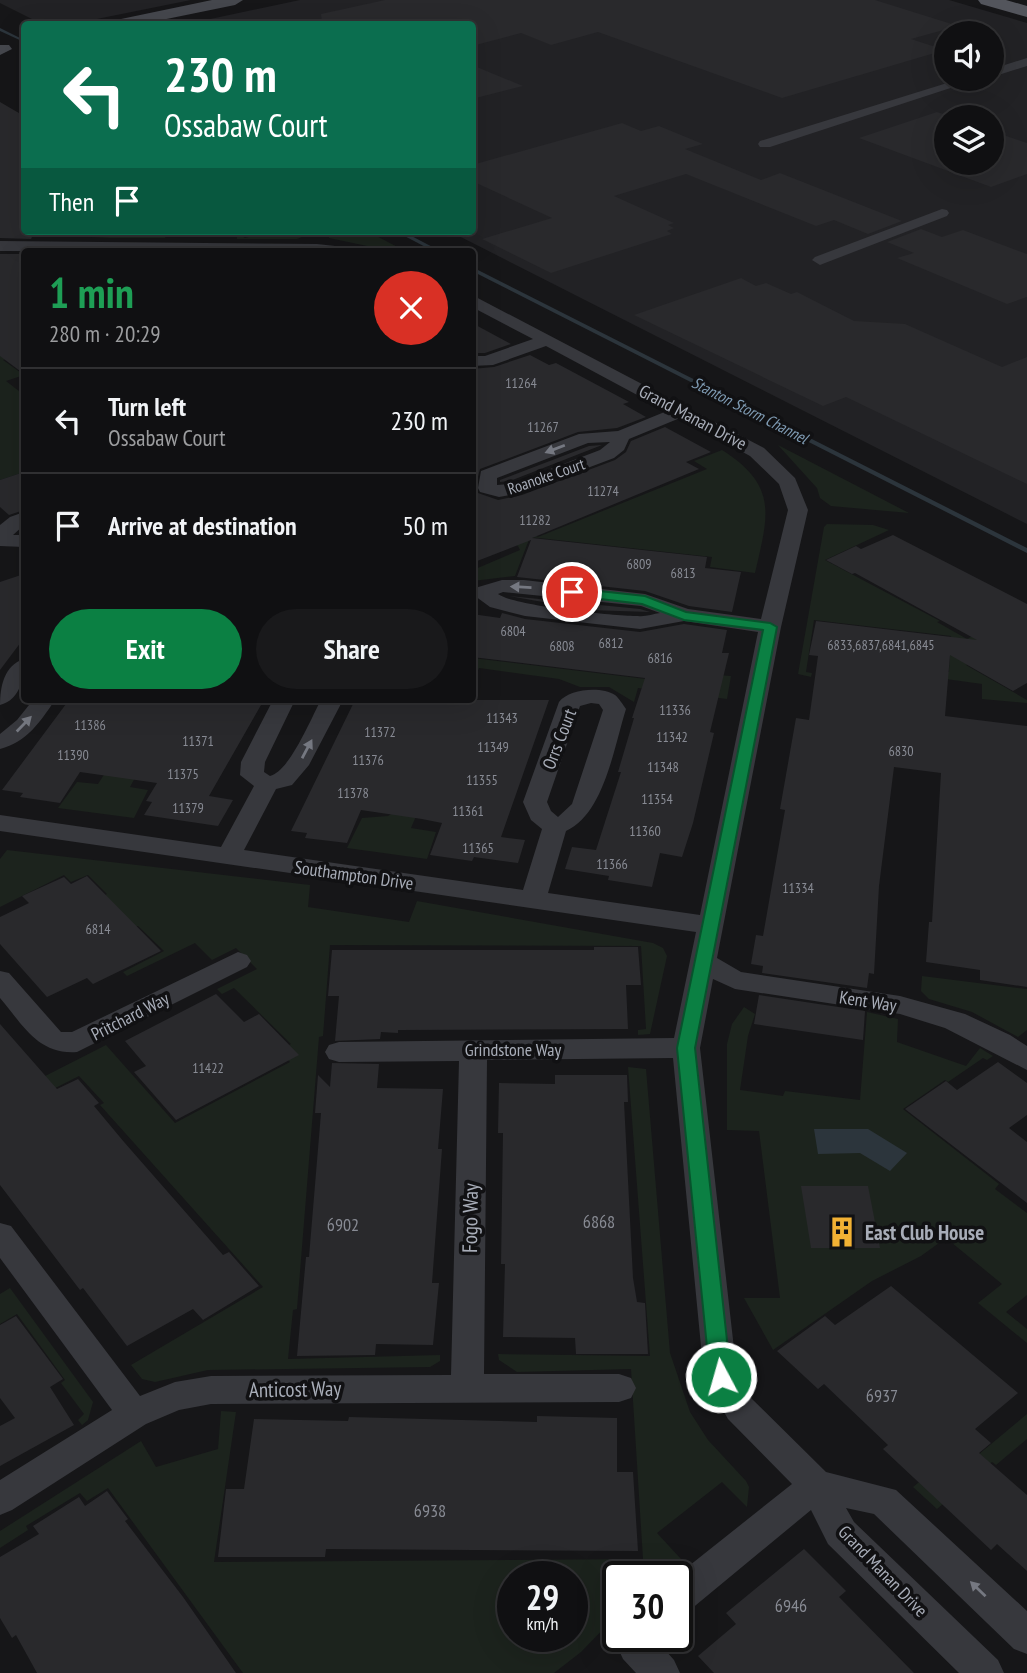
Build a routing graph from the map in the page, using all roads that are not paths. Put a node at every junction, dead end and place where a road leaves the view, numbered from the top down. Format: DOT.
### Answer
graph roads {
  1 [pos="235,0"];
  2 [pos="987,0"];
  3 [pos="1027,12"];
  4 [pos="135,21"];
  5 [pos="1027,62"];
  6 [pos="1004,69"];
  7 [pos="934,91"];
  8 [pos="765,144"];
  9 [pos="943,213"];
  10 [pos="0,246"];
  11 [pos="72,248"];
  12 [pos="820,260"];
  13 [pos="476,302"];
  14 [pos="547,340"];
  15 [pos="480,361"];
  16 [pos="683,411"];
  17 [pos="621,436"];
  18 [pos="21,519"];
  19 [pos="0,537"];
  20 [pos="21,540"];
  21 [pos="477,592"];
  22 [pos="770,627"];
  23 [pos="21,670"];
  24 [pos="0,698"];
  25 [pos="42,703"];
  26 [pos="282,703"];
  27 [pos="330,703"];
  28 [pos="0,742"];
  29 [pos="267,784"];
  30 [pos="0,823"];
  31 [pos="555,827"];
  32 [pos="229,856"];
  33 [pos="533,900"];
  34 [pos="709,925"];
  35 [pos="238,961"];
  36 [pos="702,962"];
  37 [pos="0,980"];
  38 [pos="686,1048"];
  39 [pos="473,1049"];
  40 [pos="339,1052"];
  41 [pos="1027,1060"];
  42 [pos="0,1234"];
  43 [pos="467,1387"];
  44 [pos="619,1388"];
  45 [pos="134,1414"];
  46 [pos="816,1485"];
  47 [pos="0,1499"];
  48 [pos="693,1585"];
  49 [pos="1027,1636"];
  50 [pos="642,1652"];
  51 [pos="661,1673"];
  52 [pos="985,1673"];
  1 -- 4 [label="street"];
  2 -- 3 [label="main road"];
  5 -- 6 [label="street"];
  7 -- 8 [label="street"];
  9 -- 12 [label="street"];
  10 -- 11 [label="street"];
  13 -- 14 [label="street, Grand Manan Drive"];
  14 -- 15 [label="street"];
  14 -- 16 [label="street, Grand Manan Drive"];
  16 -- 17 [label="street, Roanoke Court"];
  16 -- 22 [label="street, Grand Manan Drive"];
  17 -- 17 [label="street, Roanoke Court, one-way"];
  18 -- 19 [label="street"];
  19 -- 20 [label="street"];
  21 -- 22 [label="street"];
  22 -- 34 [label="street, Grand Manan Drive"];
  23 -- 24 [label="street"];
  28 -- 25 [label="street, one-way"];
  26 -- 29 [label="street"];
  29 -- 27 [label="street, one-way"];
  29 -- 32 [label="street"];
  30 -- 32 [label="street, Southampton Drive"];
  31 -- 31 [label="street, Orrs Court"];
  31 -- 33 [label="street"];
  32 -- 33 [label="street, Southampton Drive"];
  33 -- 34 [label="street, Southampton Drive"];
  34 -- 36 [label="street, Grand Manan Drive"];
  35 -- 37 [label="street, Pritchard Way"];
  36 -- 38 [label="street, Grand Manan Drive"];
  36 -- 41 [label="street, Kent Way"];
  38 -- 39 [label="street, Grindstone Way"];
  38 -- 46 [label="street, Grand Manan Drive"];
  39 -- 40 [label="street, Grindstone Way"];
  39 -- 43 [label="street, Fogo Way"];
  42 -- 45 [label="street"];
  43 -- 44 [label="street, Anticost Way"];
  43 -- 45 [label="street, Anticost Way"];
  45 -- 47 [label="street, Anticost Way"];
  46 -- 48 [label="street"];
  49 -- 46 [label="street, one-way"];
  46 -- 52 [label="street, Grand Manan Drive"];
  50 -- 51 [label="street"];
}
